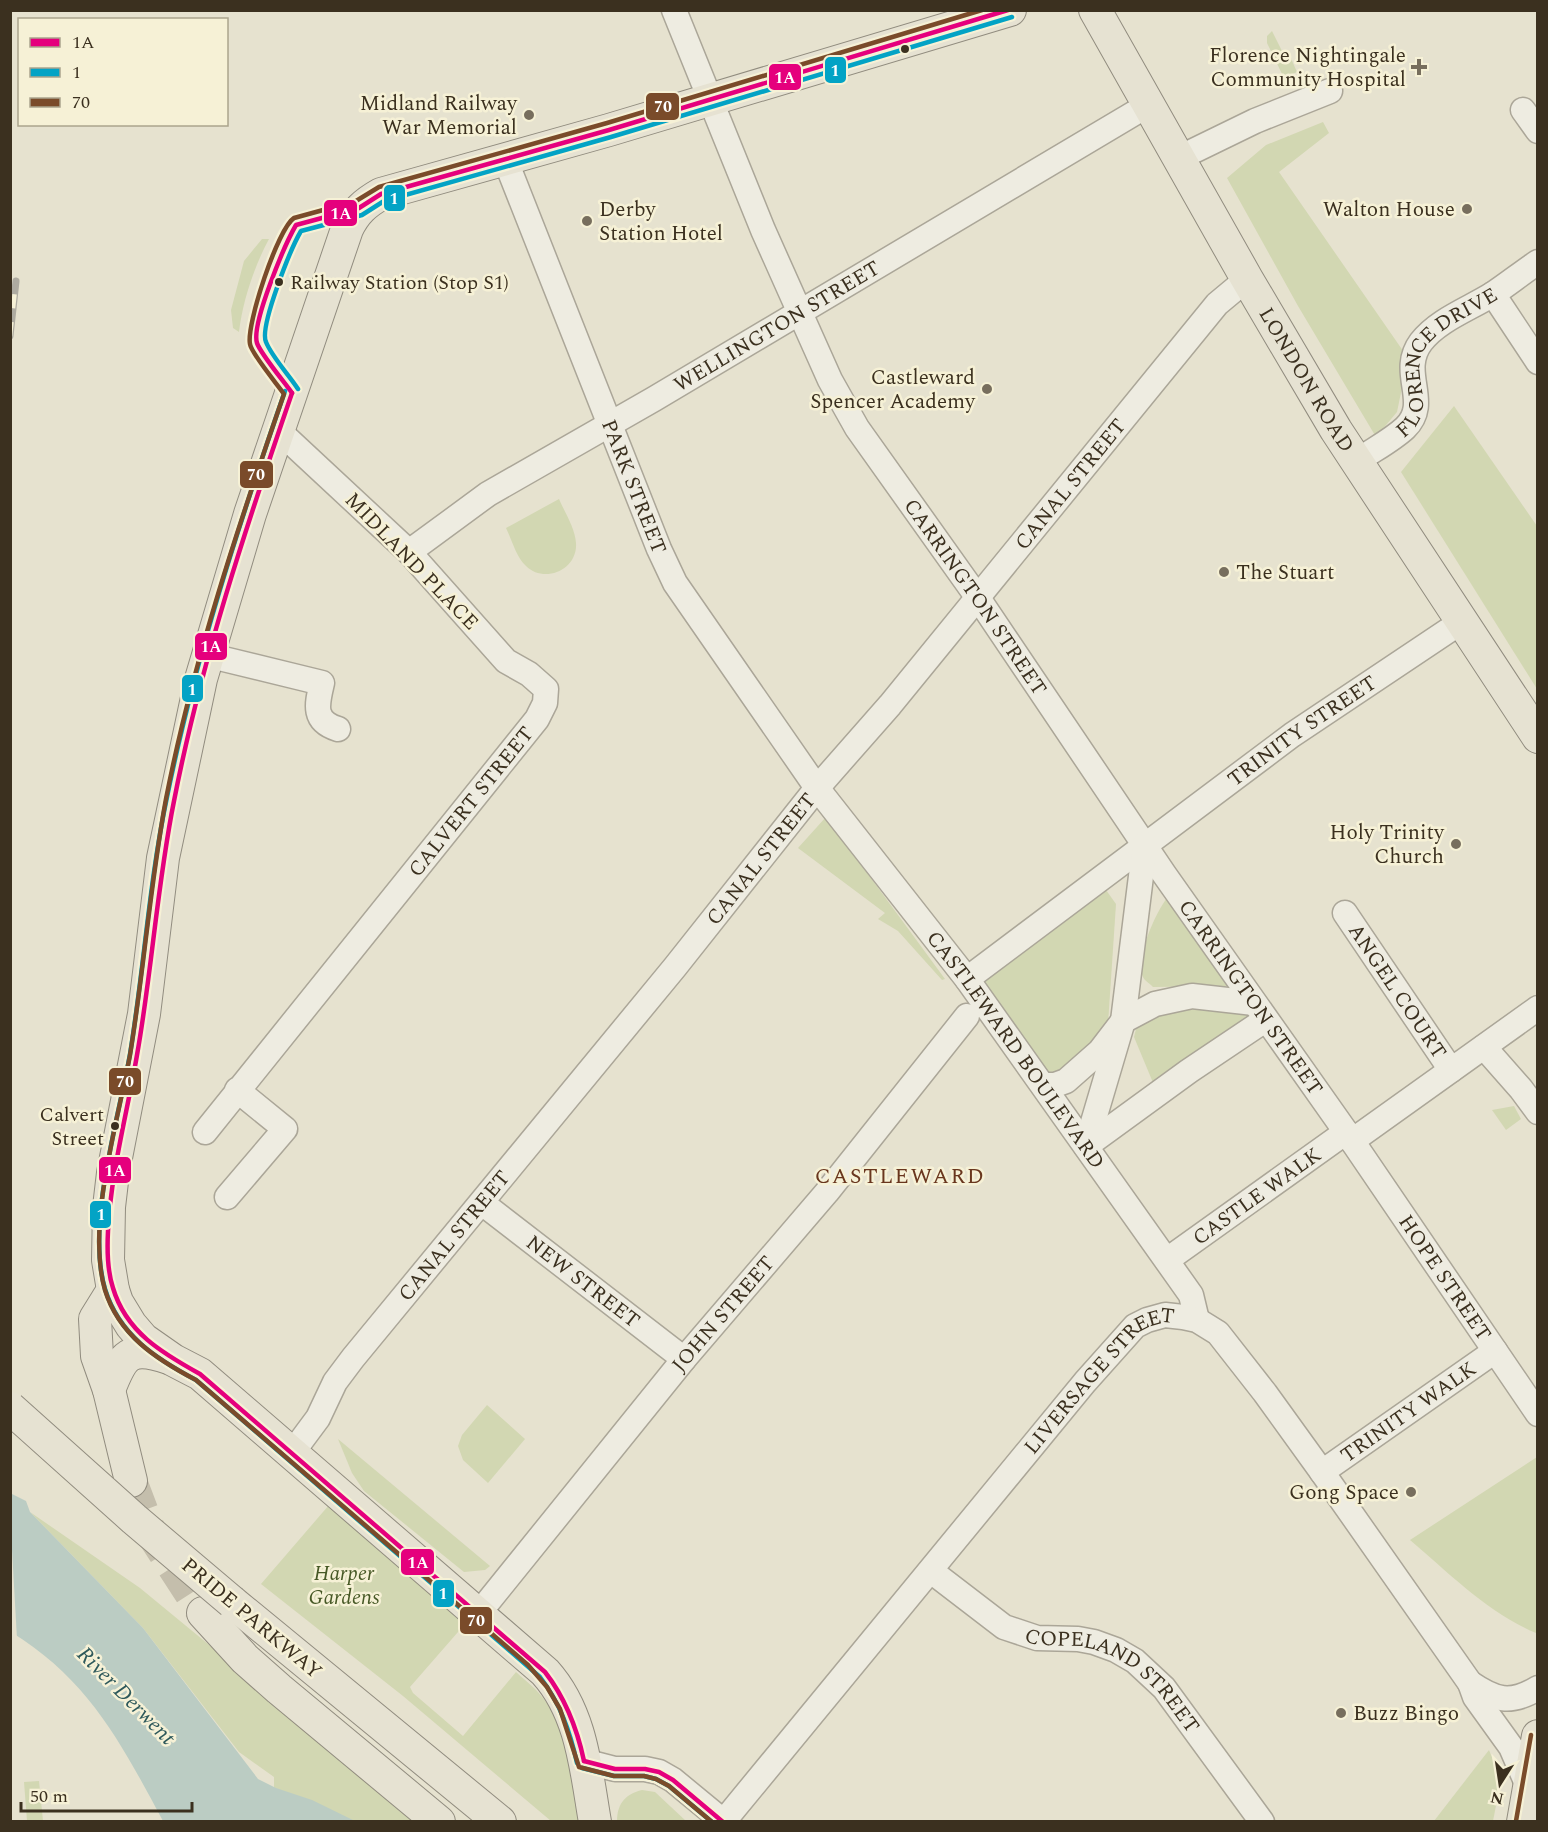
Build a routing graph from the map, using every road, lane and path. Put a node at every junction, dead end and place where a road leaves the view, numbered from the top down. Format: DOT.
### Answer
graph roads {
  1 [pos="674,10"];
  2 [pos="1010,10"];
  3 [pos="1095,10"];
  4 [pos="1330,90"];
  5 [pos="711,100"];
  6 [pos="1148,105"];
  7 [pos="1523,110"];
  8 [pos="1538,131"];
  9 [pos="1179,158"];
  10 [pos="504,159"];
  11 [pos="1538,262"];
  12 [pos="1246,279"];
  13 [pos="1493,294"];
  14 [pos="801,311"];
  15 [pos="1538,362"];
  16 [pos="610,424"];
  17 [pos="279,431"];
  18 [pos="1356,462"];
  19 [pos="409,552"];
  20 [pos="978,598"];
  21 [pos="1461,622"];
  22 [pos="207,655"];
  23 [pos="546,689"];
  24 [pos="338,729"];
  25 [pos="1538,737"];
  26 [pos="818,788"];
  27 [pos="1145,844"];
  28 [pos="1345,913"];
  29 [pos="1143,978"];
  30 [pos="967,979"];
  31 [pos="1538,1008"];
  32 [pos="1259,1012"];
  33 [pos="967,1016"];
  34 [pos="1123,1021"];
  35 [pos="1484,1047"];
  36 [pos="1451,1071"];
  37 [pos="1043,1085"];
  38 [pos="237,1090"];
  39 [pos="1538,1112"];
  40 [pos="205,1132"];
  41 [pos="1349,1137"];
  42 [pos="1086,1146"];
  43 [pos="227,1197"];
  44 [pos="482,1203"];
  45 [pos="1167,1260"];
  46 [pos="113,1290"];
  47 [pos="1197,1320"];
  48 [pos="1495,1351"];
  49 [pos="684,1359"];
  50 [pos="172,1360"];
  51 [pos="109,1390"];
  52 [pos="10,1408"];
  53 [pos="1538,1414"];
  54 [pos="292,1453"];
  55 [pos="1322,1472"];
  56 [pos="131,1481"];
  57 [pos="931,1571"];
  58 [pos="203,1613"];
  59 [pos="479,1613"];
  60 [pos="1470,1683"];
  61 [pos="1538,1688"];
  62 [pos="1538,1736"];
  63 [pos="584,1761"];
  64 [pos="1528,1786"];
  65 [pos="439,1821"];
  66 [pos="500,1821"];
  67 [pos="595,1821"];
  68 [pos="724,1821"];
  69 [pos="1262,1821"];
  70 [pos="1523,1821"];
  1 -- 5 [label="street, CARRINGTON STREET"];
  2 -- 5 [label="main road"];
  3 -- 6 [label="main road, LONDON ROAD"];
  4 -- 9 [label="street"];
  5 -- 10 [label="main road"];
  5 -- 14 [label="street, CARRINGTON STREET"];
  6 -- 9 [label="main road, LONDON ROAD"];
  6 -- 14 [label="street, WELLINGTON STREET"];
  7 -- 8 [label="street"];
  9 -- 12 [label="main road, LONDON ROAD"];
  10 -- 16 [label="street, PARK STREET"];
  10 -- 17 [label="main road"];
  11 -- 13 [label="street, FLORENCE DRIVE"];
  12 -- 18 [label="main road, LONDON ROAD"];
  12 -- 20 [label="street, CANAL STREET"];
  13 -- 15 [label="street"];
  13 -- 18 [label="street, FLORENCE DRIVE"];
  14 -- 16 [label="street, WELLINGTON STREET"];
  14 -- 20 [label="street, CARRINGTON STREET"];
  16 -- 19 [label="street, WELLINGTON STREET"];
  16 -- 26 [label="street, PARK STREET"];
  17 -- 19 [label="street, MIDLAND PLACE"];
  17 -- 22 [label="main road"];
  18 -- 21 [label="main road, LONDON ROAD"];
  19 -- 23 [label="street, MIDLAND PLACE"];
  20 -- 26 [label="street, CANAL STREET"];
  20 -- 27 [label="street, CARRINGTON STREET"];
  21 -- 25 [label="main road, LONDON ROAD"];
  21 -- 27 [label="street, TRINITY STREET"];
  22 -- 24 [label="street"];
  22 -- 46 [label="main road"];
  23 -- 38 [label="street, CALVERT STREET"];
  26 -- 30 [label="street, CASTLEWARD BOULEVARD"];
  26 -- 44 [label="street, CANAL STREET"];
  27 -- 30 [label="street, TRINITY STREET"];
  27 -- 32 [label="street, CARRINGTON STREET"];
  27 -- 34 [label="street"];
  28 -- 36 [label="street, ANGEL COURT"];
  29 -- 34 [label="street"];
  30 -- 37 [label="street, CASTLEWARD BOULEVARD"];
  31 -- 35 [label="street, CASTLE WALK"];
  32 -- 34 [label="street"];
  32 -- 41 [label="street, CARRINGTON STREET"];
  32 -- 42 [label="street"];
  33 -- 49 [label="street, JOHN STREET"];
  34 -- 37 [label="street"];
  34 -- 42 [label="street"];
  35 -- 36 [label="street, CASTLE WALK"];
  35 -- 39 [label="street"];
  36 -- 41 [label="street, CASTLE WALK"];
  37 -- 42 [label="street, CASTLEWARD BOULEVARD"];
  38 -- 40 [label="street, CALVERT STREET"];
  38 -- 43 [label="street"];
  41 -- 45 [label="street, CASTLE WALK"];
  41 -- 48 [label="street, HOPE STREET"];
  42 -- 45 [label="street, CASTLEWARD BOULEVARD"];
  44 -- 49 [label="street, NEW STREET"];
  44 -- 54 [label="street, CANAL STREET"];
  45 -- 47 [label="street, CASTLEWARD BOULEVARD"];
  46 -- 50 [label="main road"];
  46 -- 51 [label="main road"];
  47 -- 55 [label="street, LIVERSAGE STREET"];
  47 -- 57 [label="street, LIVERSAGE STREET"];
  48 -- 53 [label="street, HOPE STREET"];
  48 -- 55 [label="street, TRINITY WALK"];
  49 -- 59 [label="street, JOHN STREET"];
  50 -- 51 [label="main road"];
  50 -- 54 [label="main road"];
  51 -- 56 [label="main road"];
  52 -- 66 [label="main road, PRIDE PARKWAY, bridge"];
  54 -- 59 [label="main road"];
  55 -- 60 [label="street, LIVERSAGE STREET"];
  57 -- 68 [label="street, LIVERSAGE STREET"];
  57 -- 69 [label="street, COPELAND STREET"];
  58 -- 65 [label="main road"];
  59 -- 63 [label="main road"];
  60 -- 61 [label="street, LIVERSAGE STREET"];
  60 -- 64 [label="street, LIVERSAGE STREET"];
  62 -- 64 [label="main road"];
  63 -- 67 [label="main road"];
  63 -- 68 [label="street"];
  64 -- 70 [label="main road"];
}
